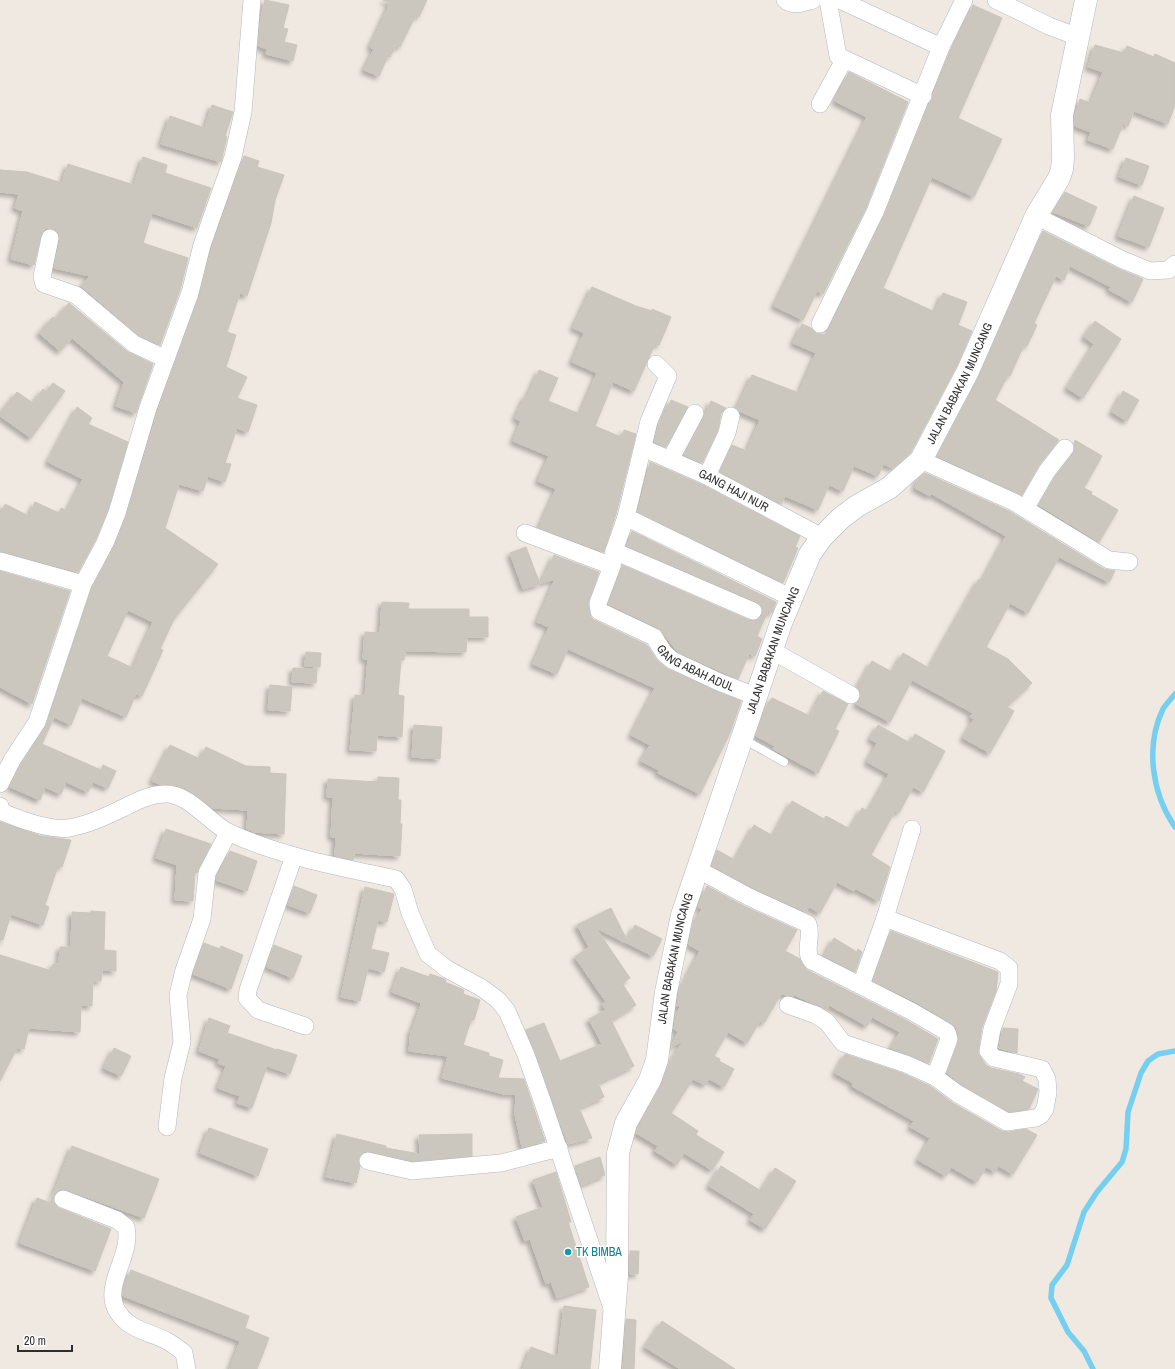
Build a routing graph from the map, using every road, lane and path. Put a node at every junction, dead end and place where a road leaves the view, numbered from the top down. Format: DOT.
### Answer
graph roads {
  1 [pos="252,0"];
  2 [pos="785,0"];
  3 [pos="813,0"];
  4 [pos="828,0"];
  5 [pos="840,0"];
  6 [pos="964,0"];
  7 [pos="996,0"];
  8 [pos="1086,0"];
  9 [pos="1078,37"];
  10 [pos="941,47"];
  11 [pos="844,60"];
  12 [pos="923,96"];
  13 [pos="820,104"];
  14 [pos="1036,216"];
  15 [pos="50,238"];
  16 [pos="1175,264"];
  17 [pos="820,324"];
  18 [pos="166,360"];
  19 [pos="656,364"];
  20 [pos="694,413"];
  21 [pos="732,416"];
  22 [pos="643,448"];
  23 [pos="1064,448"];
  24 [pos="670,460"];
  25 [pos="920,460"];
  26 [pos="707,476"];
  27 [pos="1025,509"];
  28 [pos="626,517"];
  29 [pos="526,533"];
  30 [pos="822,537"];
  31 [pos="613,558"];
  32 [pos="0,561"];
  33 [pos="1129,562"];
  34 [pos="83,584"];
  35 [pos="792,598"];
  36 [pos="753,611"];
  37 [pos="771,650"];
  38 [pos="851,695"];
  39 [pos="755,696"];
  40 [pos="741,738"];
  41 [pos="784,762"];
  42 [pos="0,784"];
  43 [pos="1,811"];
  44 [pos="912,829"];
  45 [pos="228,833"];
  46 [pos="294,856"];
  47 [pos="697,869"];
  48 [pos="885,918"];
  49 [pos="861,985"];
  50 [pos="788,1005"];
  51 [pos="305,1026"];
  52 [pos="935,1078"];
  53 [pos="167,1127"];
  54 [pos="559,1148"];
  55 [pos="368,1161"];
  56 [pos="63,1199"];
  57 [pos="615,1317"];
  58 [pos="187,1369"];
  59 [pos="610,1369"];
  1 -- 18 [label="street"];
  2 -- 3 [label="street"];
  4 -- 11 [label="street"];
  5 -- 10 [label="street"];
  6 -- 10 [label="street"];
  7 -- 9 [label="street"];
  8 -- 9 [label="street, JALAN BABAKAN MUNCANG"];
  9 -- 14 [label="street, JALAN BABAKAN MUNCANG"];
  10 -- 12 [label="street"];
  11 -- 12 [label="street"];
  11 -- 13 [label="street"];
  12 -- 17 [label="street"];
  14 -- 16 [label="street"];
  14 -- 25 [label="street, JALAN BABAKAN MUNCANG"];
  15 -- 18 [label="street"];
  18 -- 34 [label="street"];
  19 -- 22 [label="street"];
  20 -- 24 [label="street"];
  21 -- 26 [label="street"];
  22 -- 24 [label="street, GANG HAJI NUR"];
  22 -- 28 [label="street"];
  23 -- 27 [label="street"];
  24 -- 26 [label="street, GANG HAJI NUR"];
  25 -- 27 [label="street"];
  25 -- 30 [label="street, JALAN BABAKAN MUNCANG"];
  26 -- 30 [label="street, GANG HAJI NUR"];
  27 -- 33 [label="street"];
  28 -- 31 [label="street"];
  28 -- 35 [label="street"];
  29 -- 31 [label="street"];
  30 -- 35 [label="street, JALAN BABAKAN MUNCANG"];
  31 -- 36 [label="street"];
  31 -- 39 [label="street, GANG ABAH ADUL"];
  32 -- 34 [label="street"];
  34 -- 42 [label="street"];
  35 -- 37 [label="street, JALAN BABAKAN MUNCANG"];
  37 -- 38 [label="street"];
  37 -- 39 [label="street, JALAN BABAKAN MUNCANG"];
  39 -- 40 [label="street, JALAN BABAKAN MUNCANG"];
  40 -- 41 [label="lane"];
  40 -- 47 [label="street, JALAN BABAKAN MUNCANG"];
  43 -- 45 [label="street"];
  44 -- 48 [label="street"];
  45 -- 46 [label="street"];
  45 -- 53 [label="street"];
  46 -- 51 [label="street"];
  46 -- 54 [label="street"];
  47 -- 49 [label="street"];
  47 -- 57 [label="street, JALAN BABAKAN MUNCANG"];
  48 -- 49 [label="street"];
  48 -- 52 [label="street"];
  49 -- 52 [label="street"];
  50 -- 52 [label="street"];
  54 -- 55 [label="street"];
  54 -- 57 [label="street"];
  56 -- 58 [label="street"];
  57 -- 59 [label="street, JALAN BABAKAN MUNCANG"];
}
